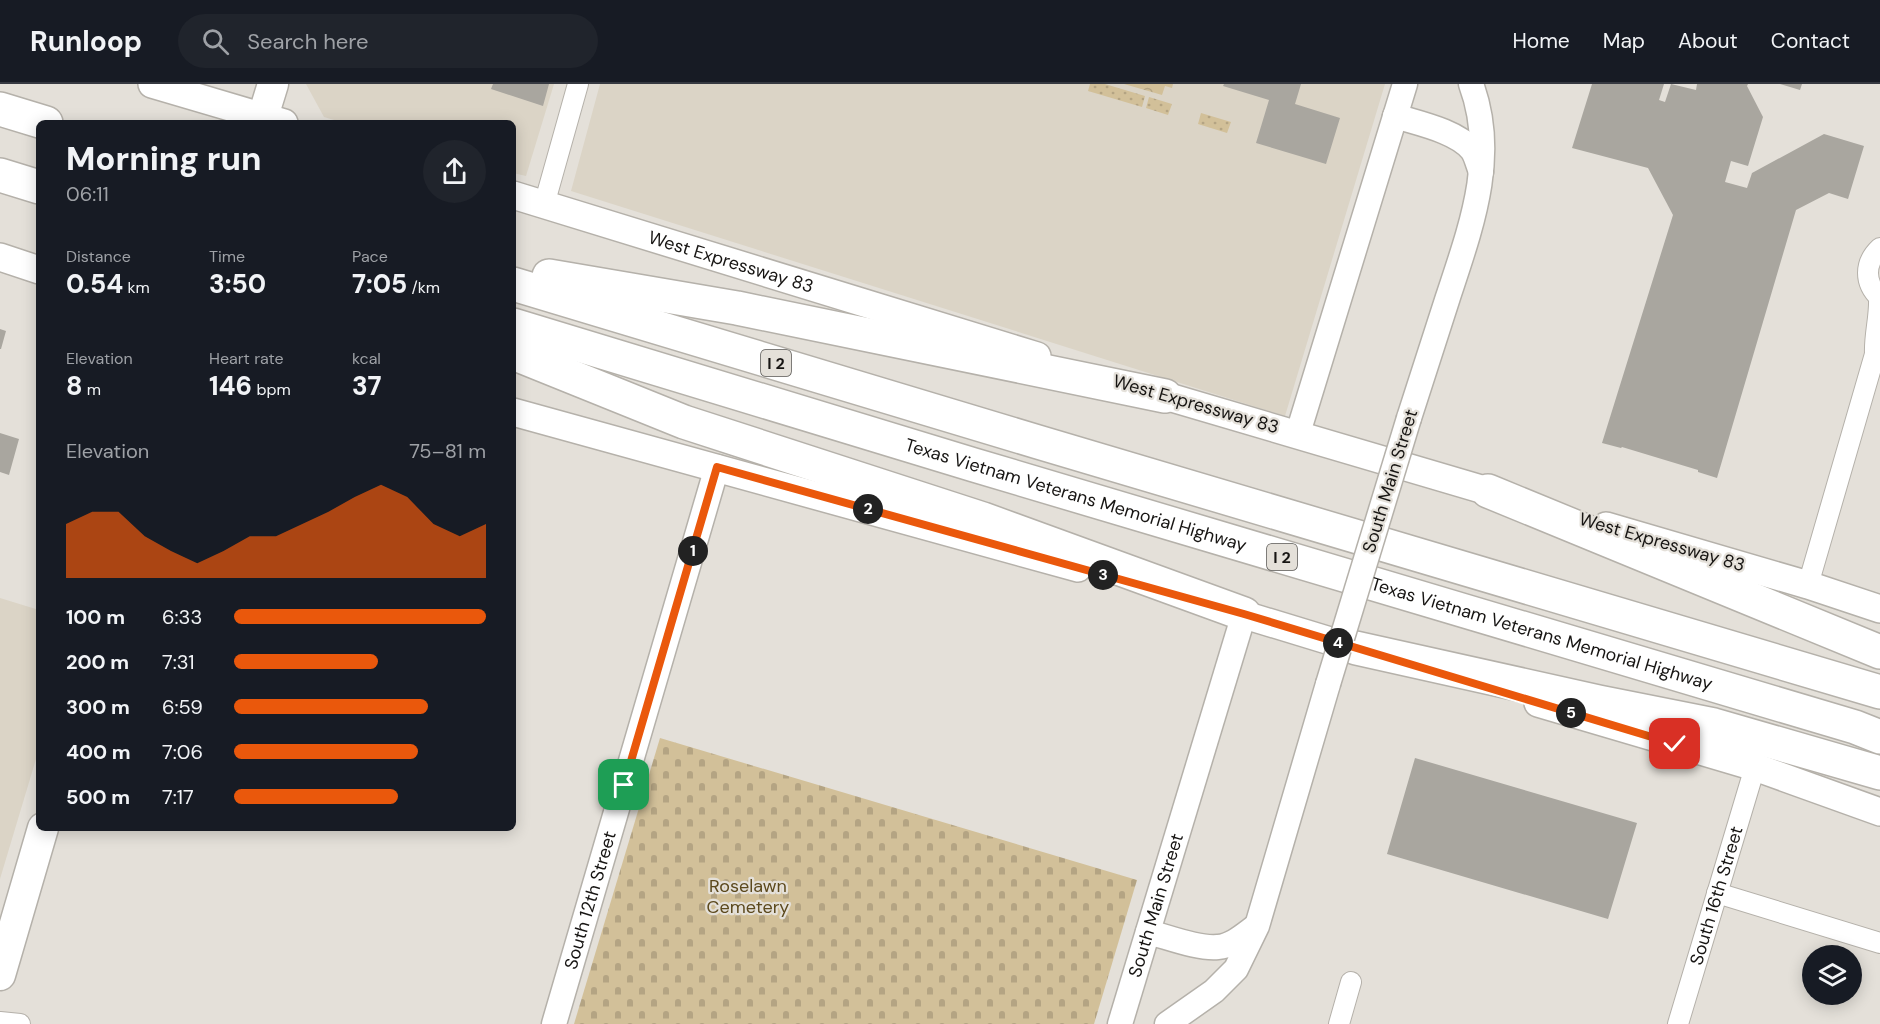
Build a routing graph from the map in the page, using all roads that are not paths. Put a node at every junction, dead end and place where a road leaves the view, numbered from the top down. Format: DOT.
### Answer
graph roads {
  1 [pos="152,84"];
  2 [pos="273,84"];
  3 [pos="578,84"];
  4 [pos="1405,84"];
  5 [pos="1471,84"];
  6 [pos="189,95"];
  7 [pos="0,109"];
  8 [pos="1395,116"];
  9 [pos="36,120"];
  10 [pos="202,120"];
  11 [pos="266,120"];
  12 [pos="269,120"];
  13 [pos="0,127"];
  14 [pos="36,138"];
  15 [pos="1482,173"];
  16 [pos="0,175"];
  17 [pos="36,186"];
  18 [pos="516,196"];
  19 [pos="544,205"];
  20 [pos="1880,248"];
  21 [pos="0,257"];
  22 [pos="36,269"];
  23 [pos="516,271"];
  24 [pos="516,285"];
  25 [pos="1879,298"];
  26 [pos="516,326"];
  27 [pos="516,354"];
  28 [pos="1877,359"];
  29 [pos="1166,396"];
  30 [pos="516,413"];
  31 [pos="1298,434"];
  32 [pos="717,467"];
  33 [pos="1488,491"];
  34 [pos="1809,585"];
  35 [pos="1880,609"];
  36 [pos="1244,614"];
  37 [pos="1356,648"];
  38 [pos="1880,652"];
  39 [pos="1880,692"];
  40 [pos="1880,737"];
  41 [pos="1755,768"];
  42 [pos="1880,773"];
  43 [pos="1880,812"];
  44 [pos="42,831"];
  45 [pos="1717,893"];
  46 [pos="1257,926"];
  47 [pos="1148,932"];
  48 [pos="1880,943"];
  49 [pos="0,975"];
  50 [pos="1351,982"];
  51 [pos="0,1022"];
  52 [pos="20,1024"];
  53 [pos="554,1024"];
  54 [pos="1120,1024"];
  55 [pos="1167,1024"];
  56 [pos="1339,1024"];
  57 [pos="1678,1024"];
  1 -- 6 [label="main road"];
  2 -- 12 [label="main road"];
  3 -- 19 [label="street"];
  4 -- 8 [label="street"];
  5 -- 15 [label="street, South Main Street"];
  6 -- 10 [label="main road"];
  6 -- 11 [label="main road"];
  7 -- 9 [label="highway"];
  8 -- 15 [label="street"];
  8 -- 31 [label="street"];
  13 -- 14 [label="highway"];
  15 -- 46 [label="street, South Main Street, bridge"];
  16 -- 17 [label="highway"];
  18 -- 19 [label="main road, West Expressway 83"];
  19 -- 29 [label="main road, West Expressway 83"];
  20 -- 25 [label="street"];
  21 -- 22 [label="main road"];
  23 -- 29 [label="highway"];
  24 -- 39 [label="highway, I 2"];
  25 -- 28 [label="street"];
  26 -- 40 [label="highway, Texas Vietnam Veterans Memorial Highway / I 2"];
  27 -- 36 [label="highway"];
  28 -- 34 [label="street"];
  29 -- 31 [label="main road, West Expressway 83"];
  30 -- 32 [label="main road"];
  31 -- 33 [label="main road, West Expressway 83"];
  32 -- 36 [label="main road"];
  32 -- 53 [label="street, South 12th Street"];
  33 -- 34 [label="main road, West Expressway 83"];
  33 -- 38 [label="highway"];
  34 -- 35 [label="main road, West Expressway 83"];
  36 -- 37 [label="main road"];
  36 -- 47 [label="street, South Main Street"];
  37 -- 41 [label="main road"];
  37 -- 42 [label="highway"];
  41 -- 43 [label="main road"];
  41 -- 45 [label="street, South 16th Street"];
  44 -- 49 [label="main road"];
  45 -- 48 [label="street"];
  45 -- 57 [label="street, South 16th Street"];
  46 -- 47 [label="street"];
  46 -- 55 [label="street, South Main Street"];
  47 -- 54 [label="street, South Main Street"];
  50 -- 56 [label="street"];
  51 -- 52 [label="street"];
}
